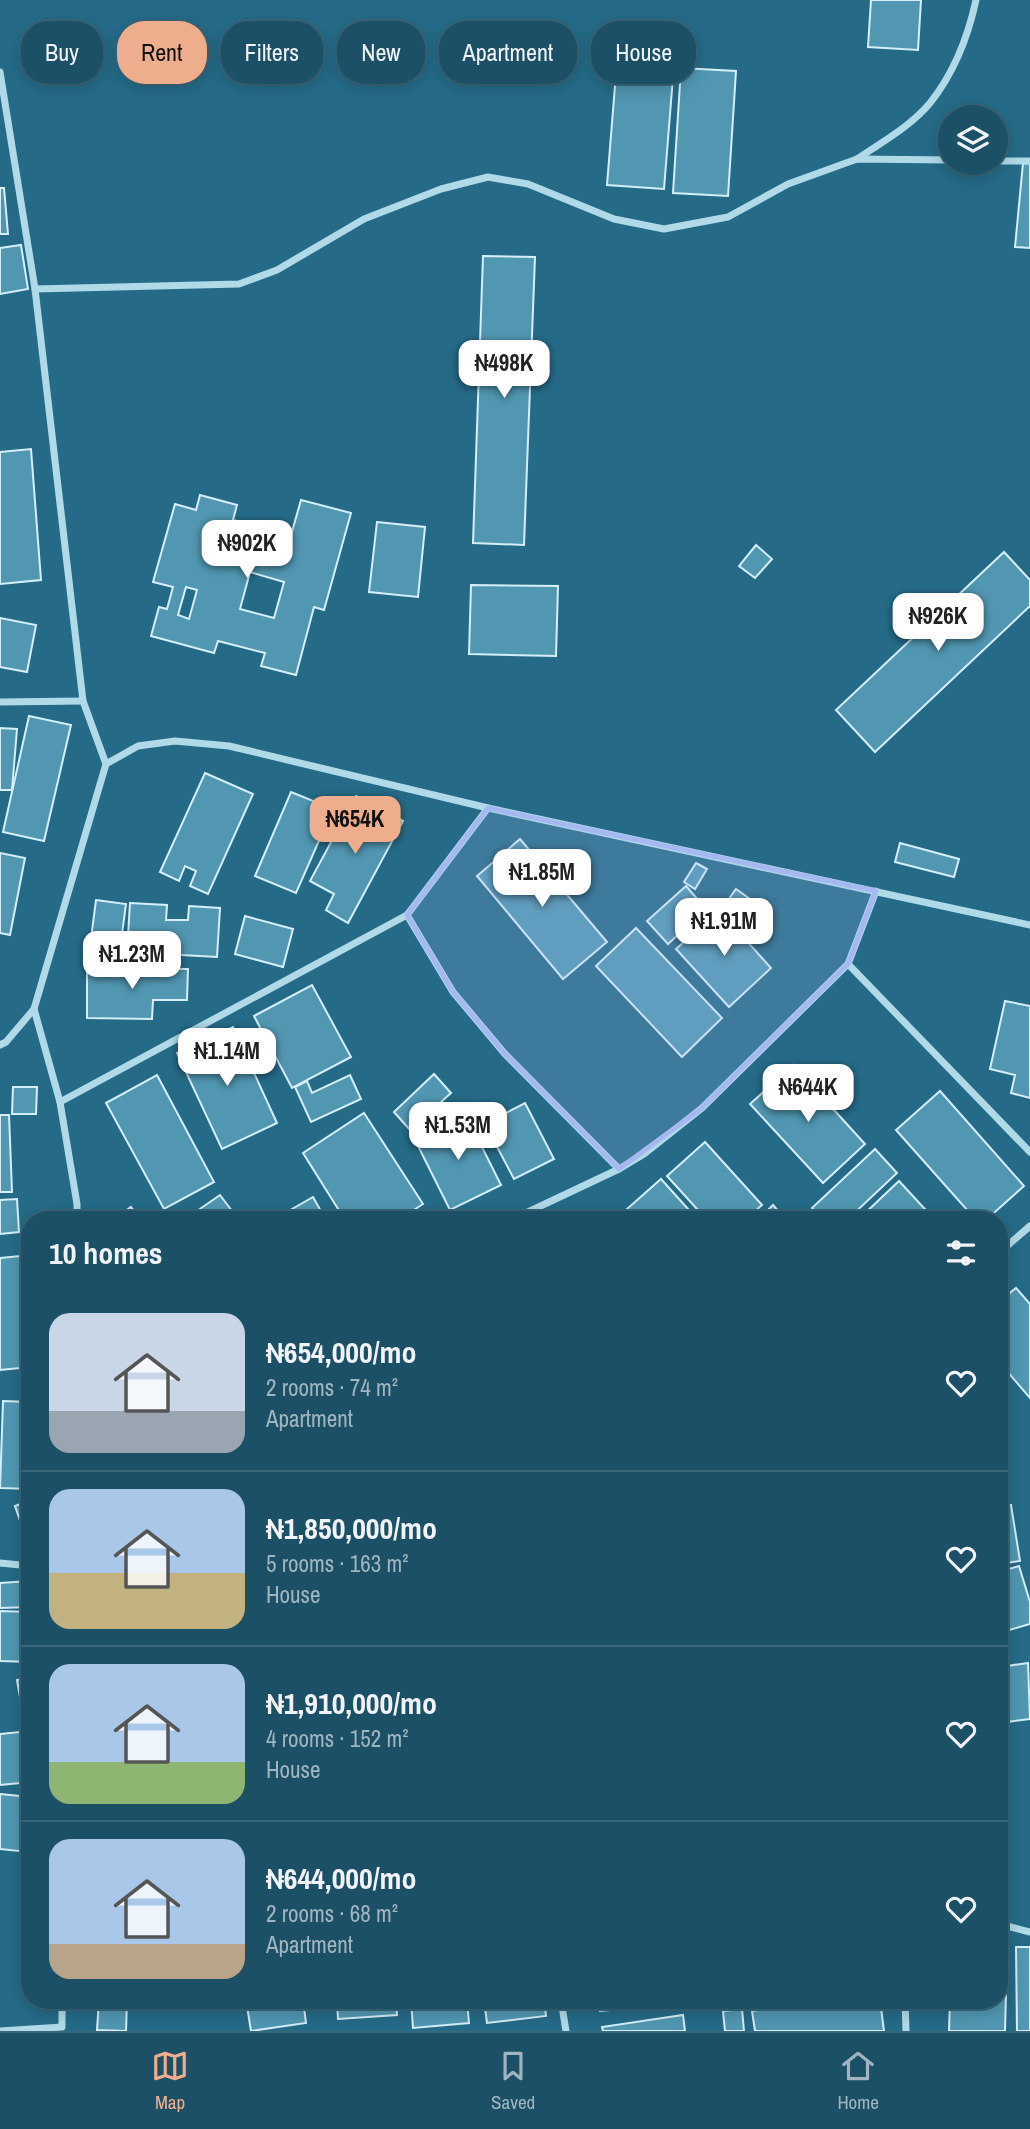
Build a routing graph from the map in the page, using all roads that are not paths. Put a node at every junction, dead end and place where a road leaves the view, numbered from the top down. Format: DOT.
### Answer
graph roads {
  1 [pos="976,0"];
  2 [pos="0,72"];
  3 [pos="857,159"];
  4 [pos="938,160"];
  5 [pos="1008,161"];
  6 [pos="1030,161"];
  7 [pos="35,289"];
  8 [pos="83,701"];
  9 [pos="0,702"];
  10 [pos="106,764"];
  11 [pos="488,808"];
  12 [pos="876,891"];
  13 [pos="407,915"];
  14 [pos="1030,925"];
  15 [pos="848,964"];
  16 [pos="34,1009"];
  17 [pos="0,1045"];
  18 [pos="60,1102"];
  19 [pos="1030,1152"];
  20 [pos="619,1169"];
  21 [pos="77,1211"];
  22 [pos="530,1211"];
  23 [pos="1030,1226"];
  24 [pos="1008,1245"];
  25 [pos="0,1563"];
  26 [pos="21,1565"];
  27 [pos="1008,1926"];
  28 [pos="1030,1932"];
  29 [pos="62,2009"];
  30 [pos="562,2009"];
  31 [pos="905,2009"];
  32 [pos="63,2030"];
  33 [pos="0,2031"];
  34 [pos="566,2031"];
  35 [pos="906,2031"];
  1 -- 3 [label="street"];
  2 -- 7 [label="street"];
  3 -- 4 [label="street"];
  3 -- 7 [label="street"];
  5 -- 6 [label="street"];
  7 -- 8 [label="street"];
  8 -- 9 [label="street"];
  8 -- 10 [label="street"];
  10 -- 11 [label="street"];
  10 -- 16 [label="street"];
  11 -- 12 [label="street"];
  11 -- 13 [label="street"];
  12 -- 14 [label="street"];
  12 -- 15 [label="street"];
  13 -- 18 [label="street"];
  13 -- 20 [label="street"];
  15 -- 19 [label="street"];
  15 -- 20 [label="street"];
  16 -- 17 [label="street"];
  16 -- 18 [label="street"];
  18 -- 21 [label="street"];
  20 -- 22 [label="street"];
  23 -- 24 [label="street"];
  25 -- 26 [label="street"];
  27 -- 28 [label="street"];
  29 -- 32 [label="street"];
  30 -- 34 [label="street"];
  31 -- 35 [label="street"];
  32 -- 33 [label="street"];
}
